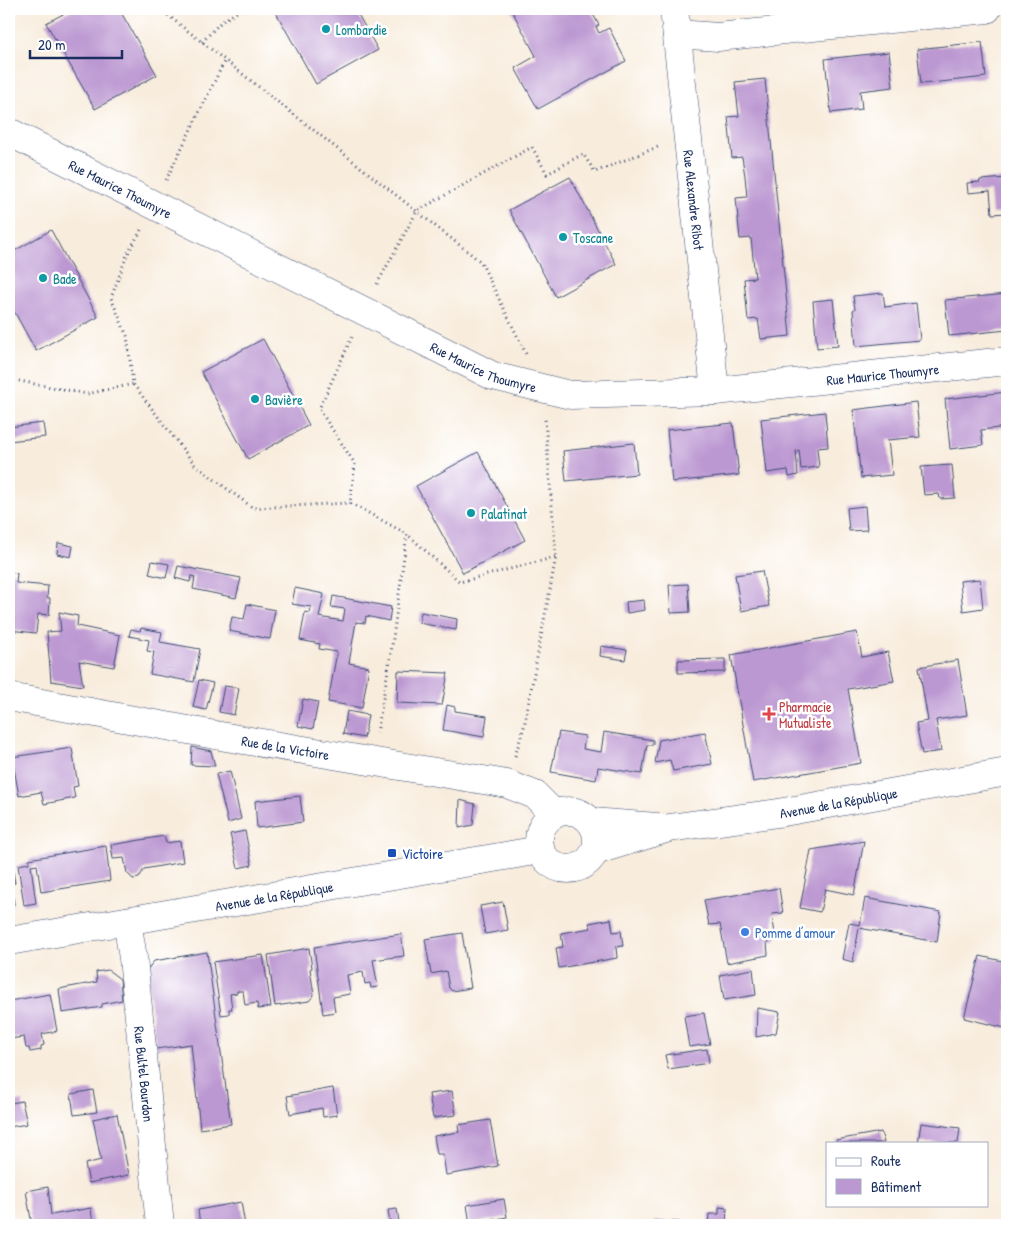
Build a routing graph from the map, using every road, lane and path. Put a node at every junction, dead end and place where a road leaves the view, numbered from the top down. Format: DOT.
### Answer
graph roads {
  1 [pos="160,9"];
  2 [pos="242,9"];
  3 [pos="987,9"];
  4 [pos="676,22"];
  5 [pos="202,42"];
  6 [pos="225,60"];
  7 [pos="9,132"];
  8 [pos="688,135"];
  9 [pos="154,206"];
  10 [pos="417,211"];
  11 [pos="363,311"];
  12 [pos="1007,361"];
  13 [pos="9,379"];
  14 [pos="133,384"];
  15 [pos="542,388"];
  16 [pos="715,391"];
  17 [pos="350,503"];
  18 [pos="407,534"];
  19 [pos="556,557"];
  20 [pos="9,697"];
  21 [pos="524,727"];
  22 [pos="372,761"];
  23 [pos="1007,772"];
  24 [pos="554,814"];
  25 [pos="591,822"];
  26 [pos="669,828"];
  27 [pos="540,850"];
  28 [pos="595,851"];
  29 [pos="126,921"];
  30 [pos="9,941"];
  31 [pos="160,1225"];
  1 -- 5 [label="path"];
  2 -- 5 [label="path"];
  3 -- 4 [label="street"];
  4 -- 8 [label="street, Rue Alexandre Ribot"];
  5 -- 6 [label="path"];
  6 -- 9 [label="path"];
  6 -- 10 [label="path"];
  7 -- 9 [label="street, Rue Maurice Thoumyre"];
  8 -- 10 [label="path"];
  8 -- 16 [label="street, Rue Alexandre Ribot"];
  9 -- 11 [label="street, Rue Maurice Thoumyre"];
  9 -- 14 [label="path"];
  10 -- 11 [label="path"];
  10 -- 15 [label="path"];
  11 -- 15 [label="street, Rue Maurice Thoumyre"];
  11 -- 17 [label="path"];
  12 -- 16 [label="street, Rue Maurice Thoumyre"];
  13 -- 14 [label="path"];
  14 -- 17 [label="path"];
  15 -- 16 [label="street, Rue Maurice Thoumyre"];
  15 -- 19 [label="path"];
  17 -- 18 [label="path"];
  18 -- 19 [label="path"];
  18 -- 22 [label="path"];
  19 -- 21 [label="path"];
  20 -- 22 [label="street, Rue de la Victoire"];
  22 -- 24 [label="street, Rue de la Victoire"];
  23 -- 26 [label="street, Avenue de la République"];
  24 -- 25 [label="street"];
  24 -- 27 [label="street"];
  25 -- 26 [label="street, Avenue de la République"];
  25 -- 28 [label="street"];
  26 -- 28 [label="street, Avenue de la République"];
  27 -- 28 [label="street"];
  27 -- 29 [label="street, Avenue de la République"];
  29 -- 30 [label="street, Avenue de la République"];
  29 -- 31 [label="street, Rue Bultel Bourdon"];
}
